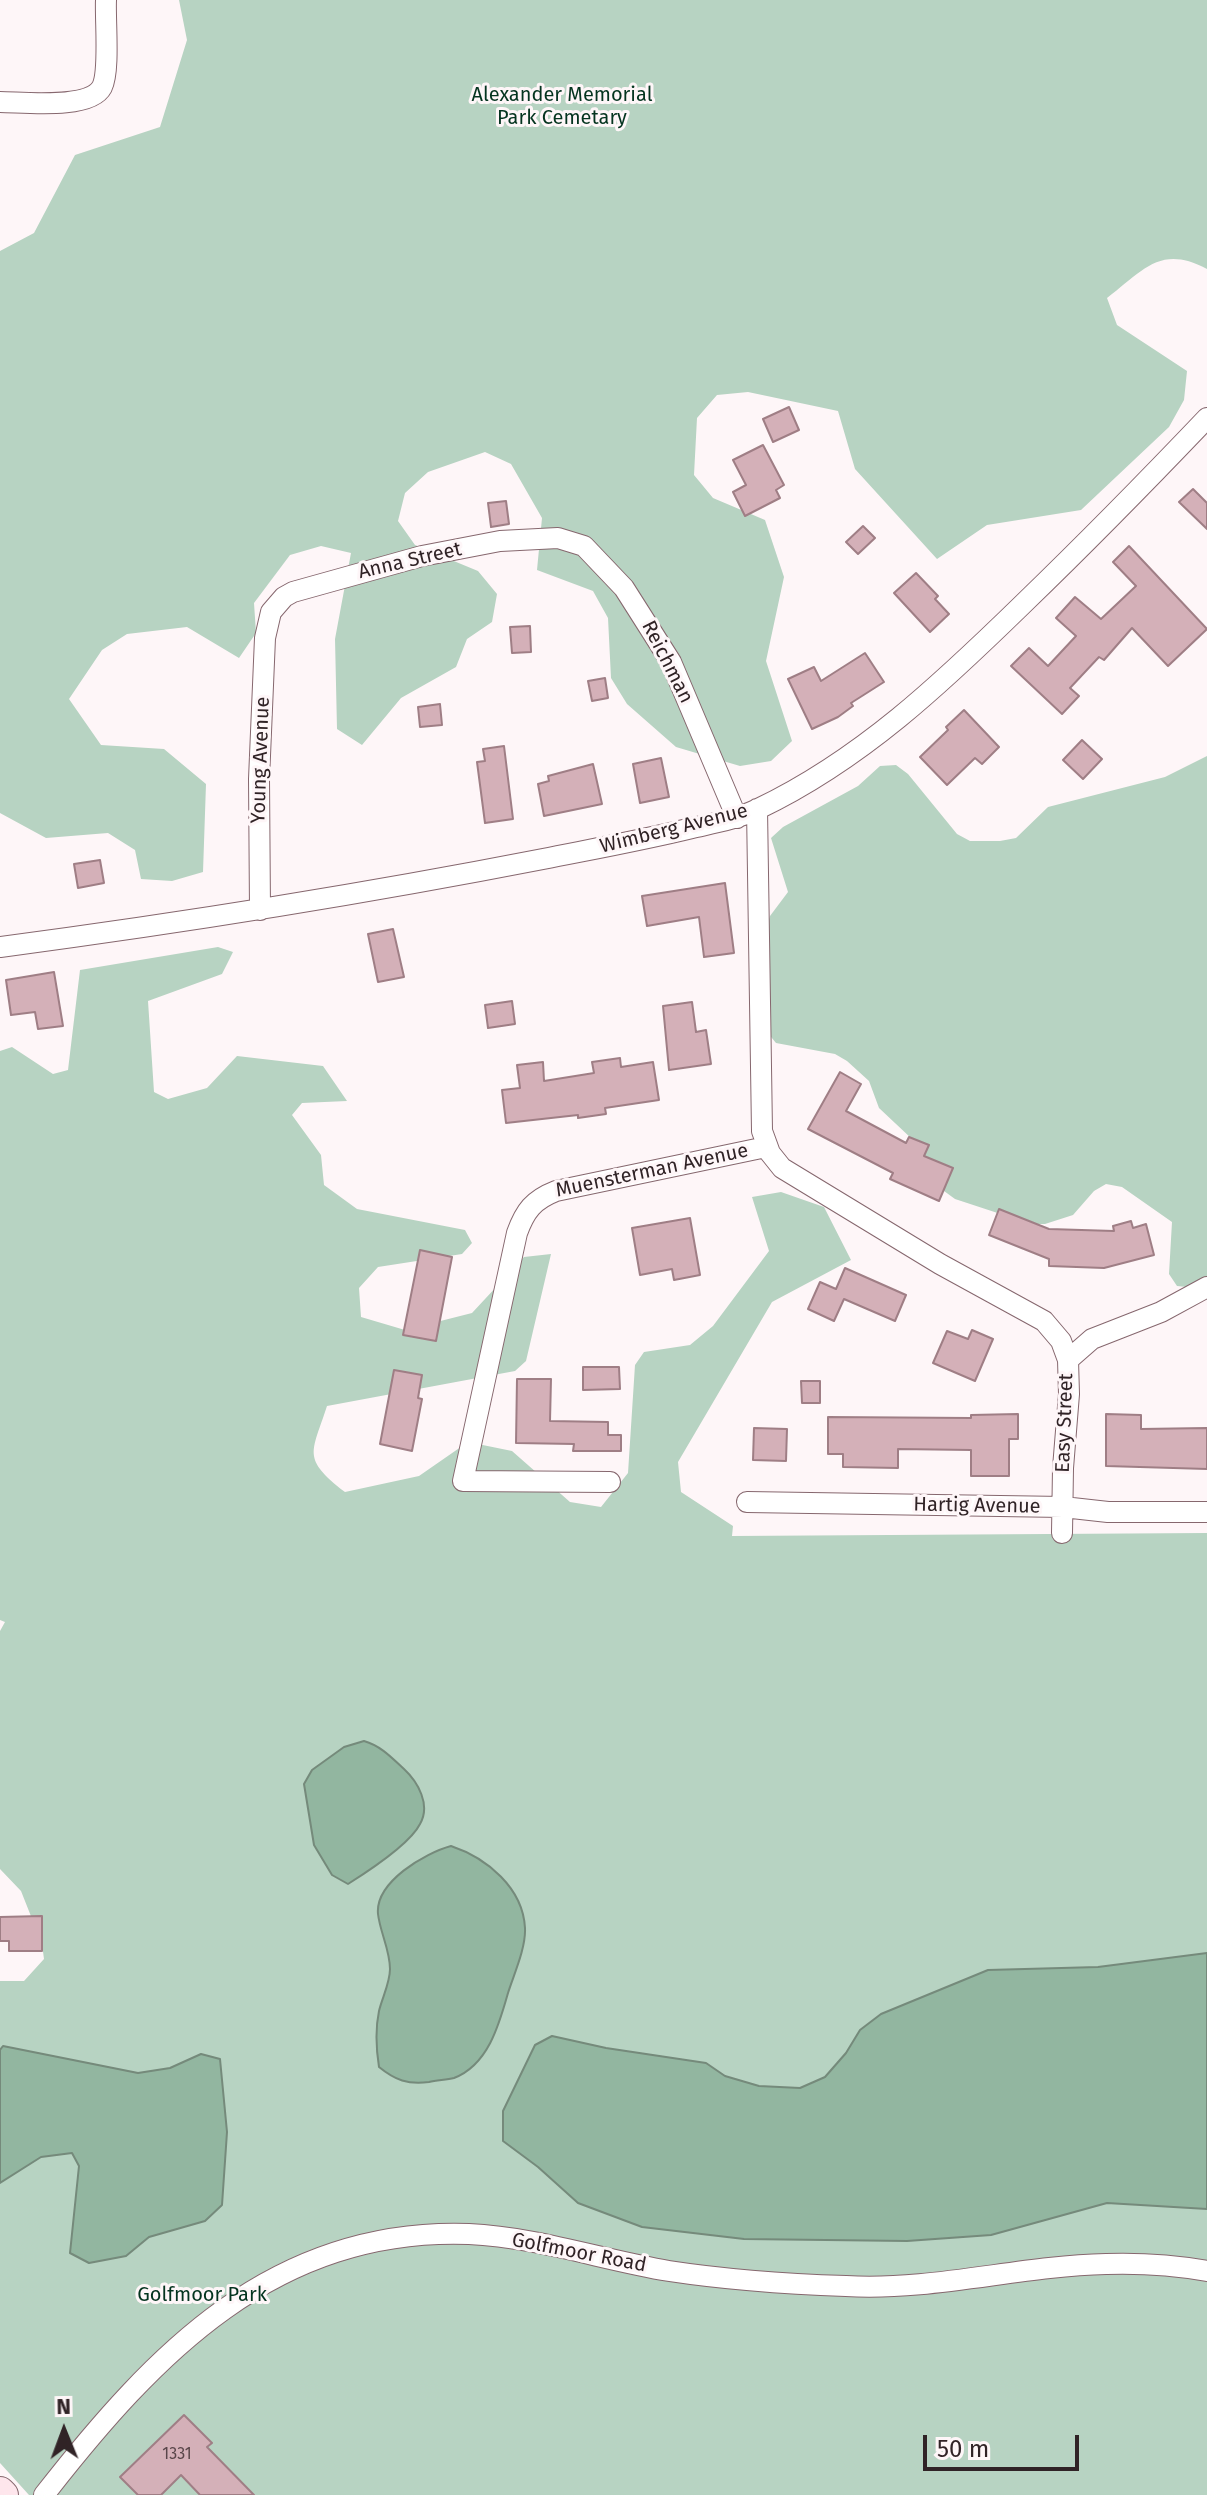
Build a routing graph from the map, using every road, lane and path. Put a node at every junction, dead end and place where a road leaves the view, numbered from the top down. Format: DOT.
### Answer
graph roads {
  1 [pos="106,0"];
  2 [pos="0,102"];
  3 [pos="1207,418"];
  4 [pos="558,538"];
  5 [pos="271,612"];
  6 [pos="757,809"];
  7 [pos="737,818"];
  8 [pos="260,910"];
  9 [pos="0,947"];
  10 [pos="766,1147"];
  11 [pos="1207,1287"];
  12 [pos="1068,1360"];
  13 [pos="610,1482"];
  14 [pos="747,1502"];
  15 [pos="1063,1507"];
  16 [pos="1207,1512"];
  17 [pos="1062,1533"];
  18 [pos="1207,2271"];
  19 [pos="44,2495"];
  1 -- 2 [label="street"];
  3 -- 6 [label="street, Wimberg Avenue"];
  4 -- 5 [label="street, Anna Street"];
  4 -- 7 [label="street, Reichman"];
  5 -- 8 [label="street, Young Avenue"];
  6 -- 7 [label="street, Wimberg Avenue"];
  6 -- 10 [label="street"];
  7 -- 8 [label="street, Wimberg Avenue"];
  8 -- 9 [label="street, Wimberg Avenue"];
  10 -- 12 [label="street, Muensterman Avenue"];
  10 -- 13 [label="street, Muensterman Avenue"];
  11 -- 12 [label="street"];
  12 -- 15 [label="street, Easy Street"];
  14 -- 15 [label="street, Hartig Avenue"];
  15 -- 16 [label="street, Hartig Avenue"];
  15 -- 17 [label="street, Easy Street"];
  18 -- 19 [label="street, Golfmoor Road"];
}
